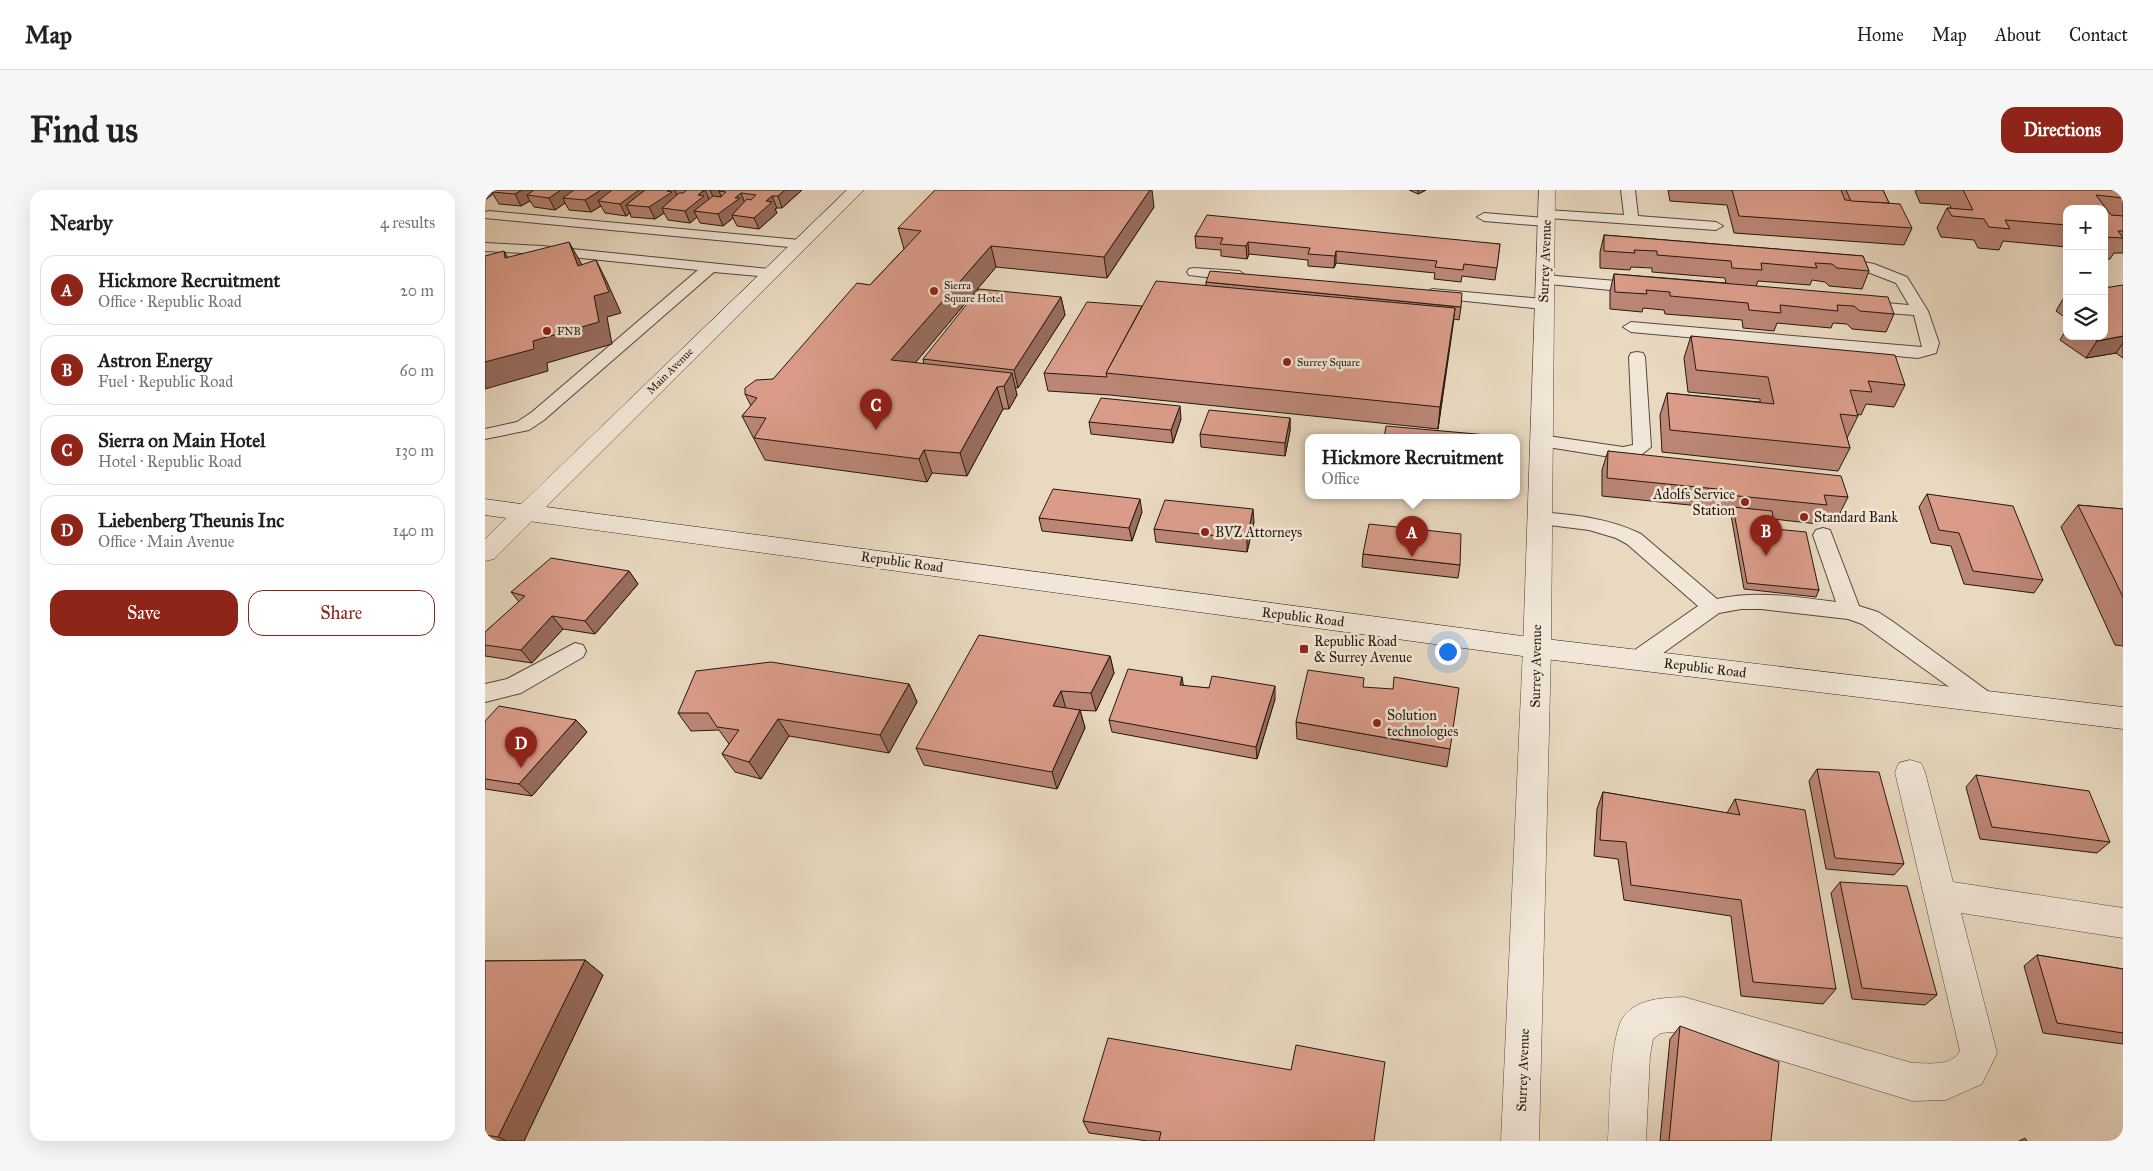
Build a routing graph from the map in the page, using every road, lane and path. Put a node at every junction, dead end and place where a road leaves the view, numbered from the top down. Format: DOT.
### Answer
graph roads {
  1 [pos="856,190"];
  2 [pos="1628,190"];
  3 [pos="1547,209"];
  4 [pos="489,215"];
  5 [pos="1484,217"];
  6 [pos="1631,220"];
  7 [pos="1716,226"];
  8 [pos="800,244"];
  9 [pos="485,247"];
  10 [pos="1827,260"];
  11 [pos="711,267"];
  12 [pos="1194,272"];
  13 [pos="770,273"];
  14 [pos="1253,277"];
  15 [pos="1653,289"];
  16 [pos="1544,292"];
  17 [pos="1421,293"];
  18 [pos="1850,305"];
  19 [pos="1919,311"];
  20 [pos="1631,327"];
  21 [pos="1637,357"];
  22 [pos="485,434"];
  23 [pos="1541,441"];
  24 [pos="485,507"];
  25 [pos="527,512"];
  26 [pos="1541,518"];
  27 [pos="1823,535"];
  28 [pos="485,553"];
  29 [pos="1713,607"];
  30 [pos="1850,611"];
  31 [pos="1537,648"];
  32 [pos="575,651"];
  33 [pos="1637,660"];
  34 [pos="485,693"];
  35 [pos="1985,701"];
  36 [pos="2123,718"];
  37 [pos="1910,772"];
  38 [pos="1939,895"];
  39 [pos="2123,923"];
  40 [pos="1520,1141"];
  41 [pos="1627,1141"];
  1 -- 8 [label="street, Main Avenue"];
  2 -- 6 [label="lane"];
  3 -- 5 [label="lane"];
  3 -- 6 [label="lane"];
  3 -- 16 [label="street, Surrey Avenue"];
  4 -- 8 [label="lane"];
  6 -- 7 [label="lane"];
  8 -- 13 [label="street, Main Avenue"];
  9 -- 11 [label="lane"];
  10 -- 19 [label="lane"];
  11 -- 13 [label="lane"];
  11 -- 22 [label="lane"];
  12 -- 14 [label="lane"];
  13 -- 25 [label="street, Main Avenue"];
  15 -- 16 [label="lane"];
  16 -- 17 [label="lane"];
  16 -- 23 [label="street, Surrey Avenue"];
  18 -- 19 [label="lane"];
  19 -- 20 [label="lane"];
  21 -- 23 [label="lane"];
  23 -- 26 [label="street, Surrey Avenue"];
  24 -- 25 [label="street, Republic Road"];
  25 -- 28 [label="street, Main Avenue"];
  25 -- 31 [label="street, Republic Road"];
  26 -- 29 [label="lane"];
  26 -- 31 [label="street, Surrey Avenue"];
  27 -- 30 [label="lane"];
  29 -- 30 [label="lane"];
  29 -- 33 [label="lane"];
  30 -- 35 [label="lane"];
  31 -- 33 [label="street, Republic Road"];
  31 -- 40 [label="street, Surrey Avenue"];
  32 -- 34 [label="lane"];
  33 -- 35 [label="street, Republic Road"];
  35 -- 36 [label="street, Republic Road"];
  37 -- 38 [label="street"];
  38 -- 39 [label="street"];
  38 -- 41 [label="street"];
}
